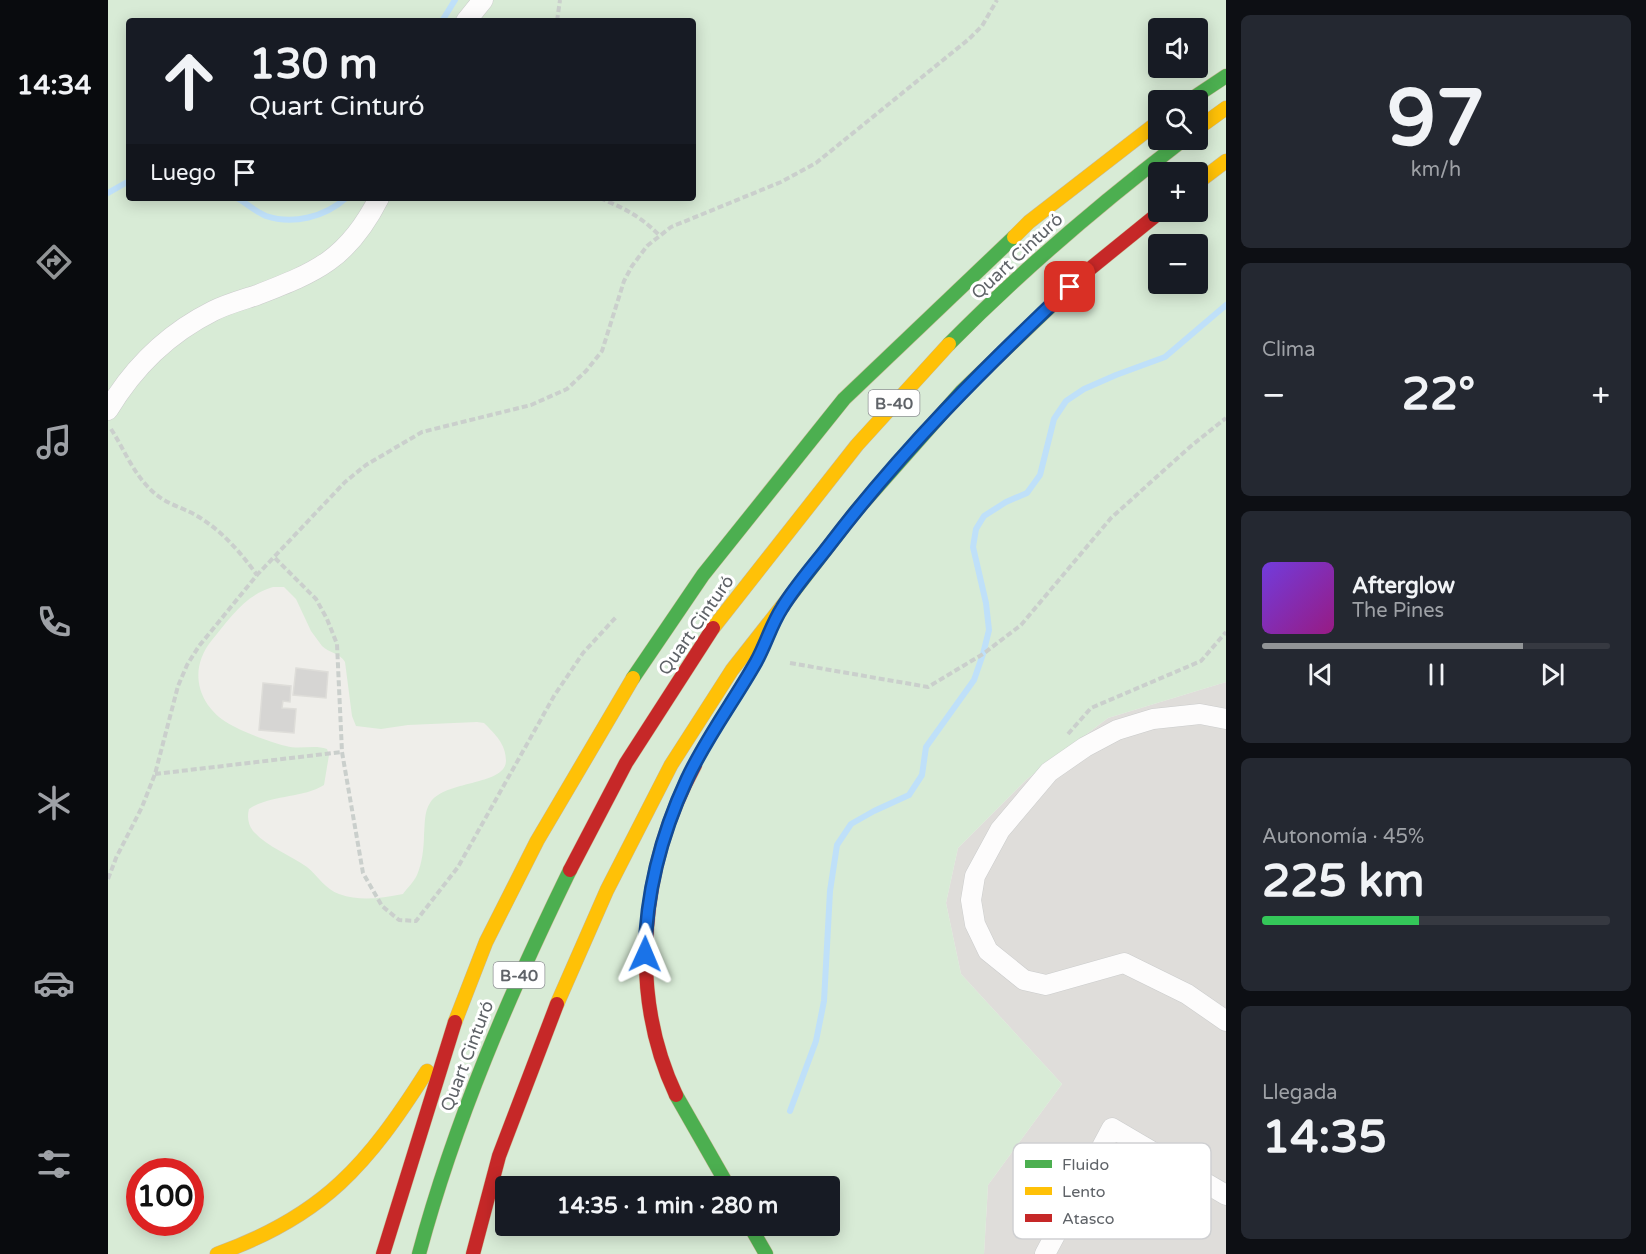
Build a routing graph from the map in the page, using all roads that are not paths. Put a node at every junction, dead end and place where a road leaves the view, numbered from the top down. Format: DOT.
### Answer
graph roads {
  1 [pos="483,0"];
  2 [pos="468,18"];
  3 [pos="1226,76"];
  4 [pos="1205,90"];
  5 [pos="1226,108"];
  6 [pos="1208,121"];
  7 [pos="1148,130"];
  8 [pos="1171,150"];
  9 [pos="1226,160"];
  10 [pos="1208,174"];
  11 [pos="377,201"];
  12 [pos="1148,222"];
  13 [pos="108,410"];
  14 [pos="782,608"];
  15 [pos="756,662"];
  16 [pos="1226,719"];
  17 [pos="703,750"];
  18 [pos="1226,1021"];
  19 [pos="448,1039"];
  20 [pos="1104,1143"];
  21 [pos="1138,1143"];
  22 [pos="722,1176"];
  23 [pos="1211,1185"];
  24 [pos="1226,1194"];
  25 [pos="756,1236"];
  26 [pos="1053,1239"];
  27 [pos="217,1254"];
  28 [pos="383,1254"];
  29 [pos="419,1254"];
  30 [pos="473,1254"];
  31 [pos="766,1254"];
  32 [pos="1045,1254"];
  1 -- 2 [label="street"];
  3 -- 4 [label="highway"];
  5 -- 6 [label="highway"];
  7 -- 19 [label="highway"];
  8 -- 29 [label="highway, Quart Cinturó / B-40"];
  9 -- 10 [label="highway"];
  11 -- 13 [label="street"];
  12 -- 14 [label="highway, B-40"];
  14 -- 15 [label="highway"];
  14 -- 30 [label="highway, B-40"];
  16 -- 18 [label="street"];
  17 -- 22 [label="highway"];
  19 -- 27 [label="highway"];
  19 -- 28 [label="highway"];
  20 -- 21 [label="street"];
  23 -- 24 [label="street"];
  25 -- 31 [label="highway"];
  26 -- 32 [label="street"];
}
